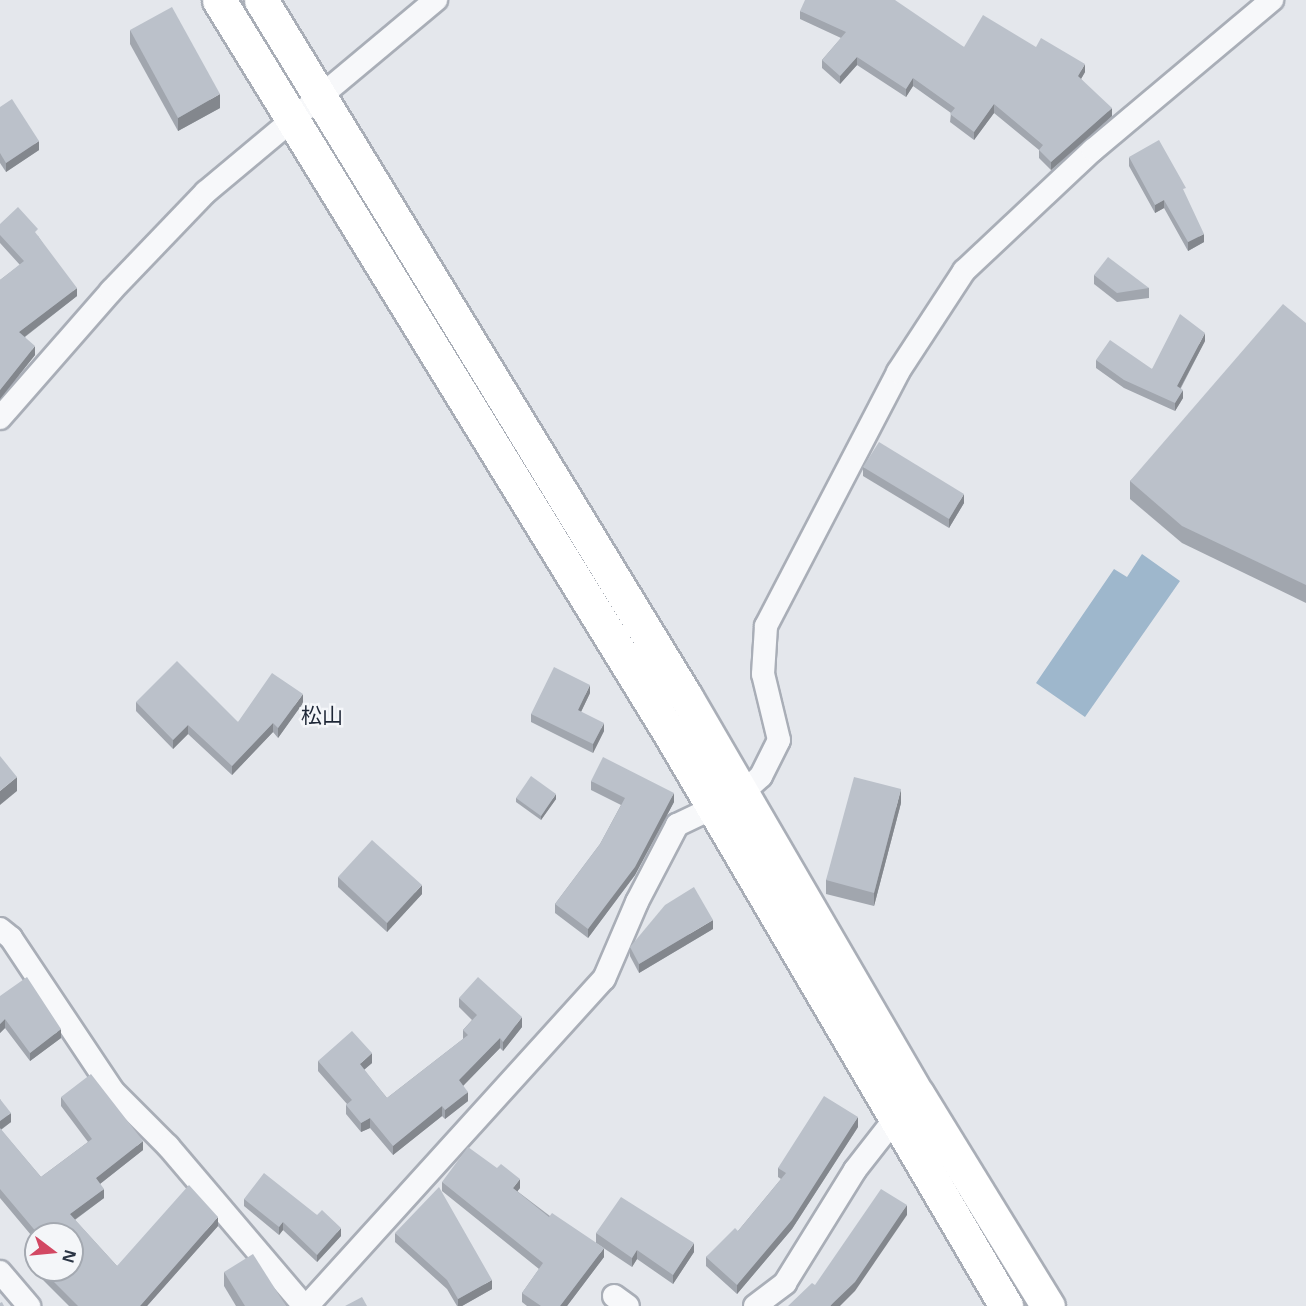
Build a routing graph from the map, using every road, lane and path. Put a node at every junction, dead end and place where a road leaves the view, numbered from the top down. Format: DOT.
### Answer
graph roads {
  1 [pos="219,0"];
  2 [pos="261,0"];
  3 [pos="436,0"];
  4 [pos="1272,0"];
  5 [pos="320,100"];
  6 [pos="291,119"];
  7 [pos="0,418"];
  8 [pos="740,795"];
  9 [pos="710,806"];
  10 [pos="0,929"];
  11 [pos="894,1120"];
  12 [pos="0,1272"];
  13 [pos="29,1306"];
  14 [pos="305,1306"];
  15 [pos="755,1306"];
  16 [pos="1006,1306"];
  17 [pos="1048,1306"];
  1 -- 6 [label="street"];
  2 -- 5 [label="street"];
  3 -- 5 [label="street"];
  4 -- 8 [label="street"];
  5 -- 6 [label="street"];
  5 -- 8 [label="street"];
  6 -- 7 [label="street"];
  6 -- 9 [label="street"];
  8 -- 9 [label="street"];
  8 -- 17 [label="street"];
  9 -- 11 [label="street"];
  9 -- 14 [label="street"];
  10 -- 14 [label="street"];
  11 -- 15 [label="street"];
  11 -- 16 [label="street"];
  12 -- 13 [label="street"];
}
